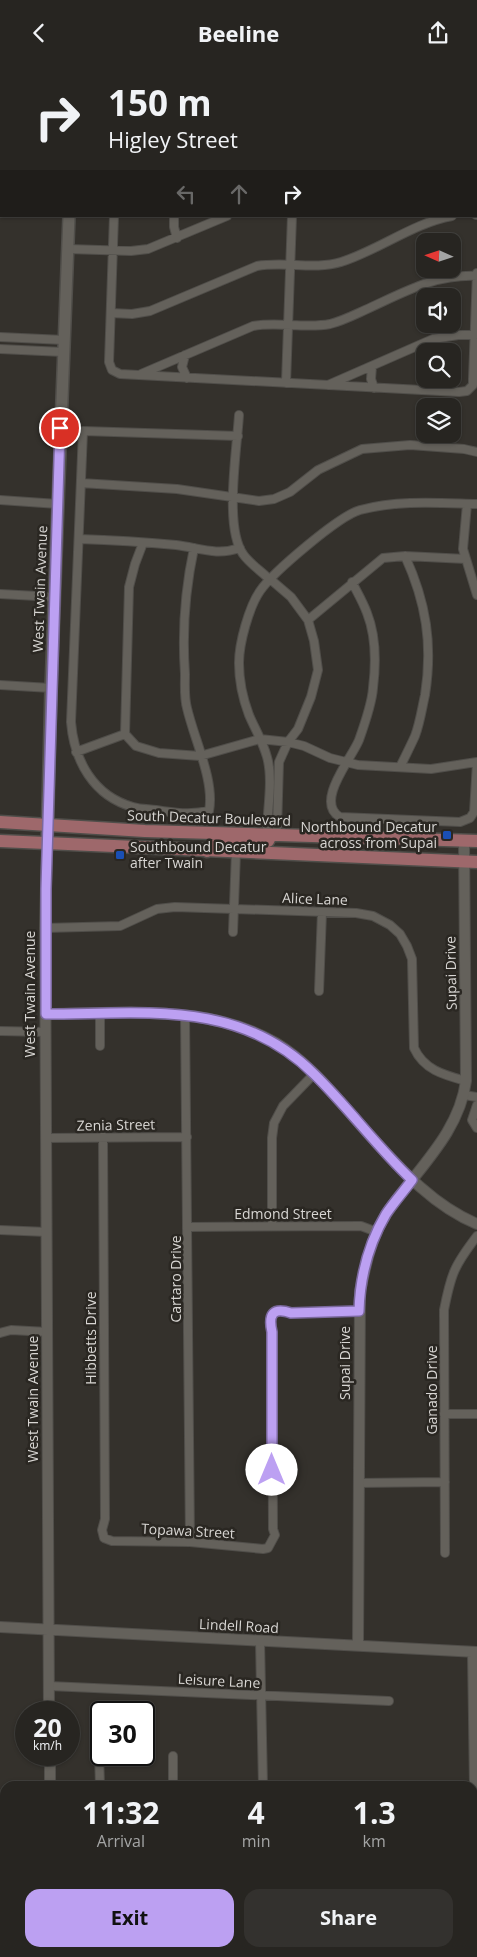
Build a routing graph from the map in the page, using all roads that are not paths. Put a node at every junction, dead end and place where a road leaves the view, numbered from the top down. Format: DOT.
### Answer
graph roads {
  1 [pos="69,217"];
  2 [pos="114,217"];
  3 [pos="174,217"];
  4 [pos="225,217"];
  5 [pos="292,217"];
  6 [pos="448,217"];
  7 [pos="176,238"];
  8 [pos="68,249"];
  9 [pos="113,250"];
  10 [pos="290,264"];
  11 [pos="477,274"];
  12 [pos="111,313"];
  13 [pos="288,324"];
  14 [pos="475,335"];
  15 [pos="0,337"];
  16 [pos="63,346"];
  17 [pos="0,349"];
  18 [pos="185,355"];
  19 [pos="372,366"];
  20 [pos="139,375"];
  21 [pos="187,377"];
  22 [pos="286,383"];
  23 [pos="326,385"];
  24 [pos="374,388"];
  25 [pos="239,415"];
  26 [pos="238,436"];
  27 [pos="477,452"];
  28 [pos="81,483"];
  29 [pos="233,498"];
  30 [pos="0,500"];
  31 [pos="467,503"];
  32 [pos="58,504"];
  33 [pos="477,504"];
  34 [pos="79,539"];
  35 [pos="143,543"];
  36 [pos="240,548"];
  37 [pos="194,549"];
  38 [pos="405,555"];
  39 [pos="466,559"];
  40 [pos="270,579"];
  41 [pos="352,582"];
  42 [pos="0,594"];
  43 [pos="477,595"];
  44 [pos="54,597"];
  45 [pos="308,620"];
  46 [pos="0,685"];
  47 [pos="51,688"];
  48 [pos="125,734"];
  49 [pos="260,739"];
  50 [pos="288,741"];
  51 [pos="76,752"];
  52 [pos="200,756"];
  53 [pos="346,762"];
  54 [pos="477,763"];
  55 [pos="400,767"];
  56 [pos="0,822"];
  57 [pos="48,825"];
  58 [pos="272,835"];
  59 [pos="0,841"];
  60 [pos="471,841"];
  61 [pos="47,844"];
  62 [pos="207,851"];
  63 [pos="236,852"];
  64 [pos="470,862"];
  65 [pos="234,909"];
  66 [pos="322,911"];
  67 [pos="45,927"];
  68 [pos="233,932"];
  69 [pos="319,991"];
  70 [pos="46,1014"];
  71 [pos="100,1014"];
  72 [pos="185,1015"];
  73 [pos="0,1031"];
  74 [pos="46,1032"];
  75 [pos="100,1046"];
  76 [pos="314,1074"];
  77 [pos="466,1081"];
  78 [pos="463,1097"];
  79 [pos="477,1097"];
  80 [pos="477,1104"];
  81 [pos="477,1128"];
  82 [pos="103,1137"];
  83 [pos="187,1137"];
  84 [pos="46,1138"];
  85 [pos="412,1180"];
  86 [pos="477,1224"];
  87 [pos="272,1226"];
  88 [pos="188,1227"];
  89 [pos="0,1230"];
  90 [pos="47,1232"];
  91 [pos="377,1232"];
  92 [pos="477,1236"];
  93 [pos="359,1311"];
  94 [pos="48,1332"];
  95 [pos="0,1333"];
  96 [pos="444,1414"];
  97 [pos="477,1414"];
  98 [pos="445,1482"];
  99 [pos="358,1483"];
  100 [pos="104,1537"];
  101 [pos="190,1543"];
  102 [pos="445,1553"];
  103 [pos="0,1627"];
  104 [pos="48,1629"];
  105 [pos="260,1641"];
  106 [pos="358,1645"];
  107 [pos="475,1652"];
  108 [pos="49,1686"];
  109 [pos="261,1696"];
  110 [pos="49,1701"];
  111 [pos="389,1701"];
  112 [pos="475,1708"];
  113 [pos="173,1756"];
  114 [pos="50,1766"];
  115 [pos="99,1766"];
  116 [pos="50,1781"];
  117 [pos="100,1781"];
  118 [pos="173,1781"];
  119 [pos="263,1781"];
  120 [pos="476,1781"];
  1 -- 8 [label="main road, West Twain Avenue"];
  2 -- 9 [label="street"];
  3 -- 7 [label="street"];
  4 -- 7 [label="street"];
  5 -- 10 [label="street"];
  6 -- 10 [label="street"];
  7 -- 9 [label="street"];
  8 -- 9 [label="street"];
  8 -- 16 [label="main road, West Twain Avenue"];
  9 -- 12 [label="street"];
  10 -- 12 [label="street"];
  10 -- 13 [label="street"];
  11 -- 13 [label="street"];
  11 -- 14 [label="street"];
  12 -- 20 [label="street"];
  13 -- 18 [label="street"];
  13 -- 22 [label="street"];
  14 -- 19 [label="street"];
  14 -- 24 [label="street"];
  15 -- 16 [label="street"];
  16 -- 17 [label="street"];
  16 -- 32 [label="main road, West Twain Avenue"];
  18 -- 20 [label="street"];
  18 -- 21 [label="street"];
  19 -- 23 [label="street"];
  19 -- 24 [label="street"];
  20 -- 21 [label="street"];
  21 -- 22 [label="street"];
  22 -- 23 [label="street"];
  23 -- 24 [label="street"];
  25 -- 26 [label="street"];
  26 -- 28 [label="street"];
  26 -- 29 [label="street"];
  27 -- 29 [label="street"];
  28 -- 29 [label="street"];
  28 -- 34 [label="street"];
  29 -- 36 [label="street"];
  30 -- 32 [label="street"];
  31 -- 33 [label="street"];
  31 -- 39 [label="street"];
  31 -- 40 [label="street"];
  32 -- 44 [label="main road, West Twain Avenue"];
  34 -- 35 [label="street"];
  34 -- 51 [label="street"];
  35 -- 37 [label="street"];
  35 -- 48 [label="street"];
  36 -- 37 [label="street"];
  36 -- 40 [label="street"];
  37 -- 52 [label="street"];
  38 -- 39 [label="street"];
  38 -- 41 [label="street"];
  38 -- 55 [label="street"];
  39 -- 43 [label="street"];
  40 -- 45 [label="street"];
  40 -- 49 [label="street"];
  41 -- 45 [label="street"];
  41 -- 53 [label="street"];
  42 -- 44 [label="street"];
  44 -- 47 [label="main road, West Twain Avenue"];
  45 -- 50 [label="street"];
  46 -- 47 [label="street"];
  47 -- 57 [label="main road, West Twain Avenue"];
  48 -- 51 [label="street"];
  48 -- 52 [label="street"];
  49 -- 50 [label="street"];
  49 -- 52 [label="street"];
  49 -- 58 [label="street"];
  50 -- 53 [label="street"];
  50 -- 58 [label="street"];
  51 -- 52 [label="street"];
  53 -- 54 [label="street"];
  53 -- 55 [label="street"];
  54 -- 55 [label="street"];
  56 -- 57 [label="main road, South Decatur Boulevard"];
  57 -- 58 [label="main road, South Decatur Boulevard"];
  57 -- 61 [label="main road, West Twain Avenue"];
  58 -- 60 [label="main road, South Decatur Boulevard"];
  58 -- 62 [label="main road"];
  59 -- 61 [label="main road"];
  60 -- 64 [label="street, Supai Drive"];
  61 -- 62 [label="main road"];
  61 -- 67 [label="street, West Twain Avenue"];
  62 -- 63 [label="main road"];
  63 -- 64 [label="main road"];
  63 -- 65 [label="street"];
  64 -- 77 [label="street, Supai Drive"];
  65 -- 66 [label="street, Alice Lane"];
  65 -- 67 [label="street, Alice Lane"];
  65 -- 68 [label="street"];
  66 -- 69 [label="street"];
  66 -- 77 [label="street, Alice Lane"];
  67 -- 70 [label="street, West Twain Avenue"];
  70 -- 71 [label="street"];
  70 -- 74 [label="street, West Twain Avenue"];
  71 -- 72 [label="street"];
  71 -- 75 [label="street"];
  72 -- 76 [label="street"];
  72 -- 83 [label="street, Cartaro Drive"];
  73 -- 74 [label="street"];
  74 -- 84 [label="street, West Twain Avenue"];
  76 -- 85 [label="street"];
  76 -- 87 [label="street"];
  77 -- 78 [label="street, Supai Drive"];
  78 -- 79 [label="street"];
  78 -- 80 [label="street"];
  78 -- 85 [label="street, Supai Drive"];
  80 -- 81 [label="street"];
  82 -- 83 [label="street, Zenia Street"];
  82 -- 84 [label="street, Zenia Street"];
  82 -- 100 [label="street, Hibbetts Drive"];
  83 -- 88 [label="street, Cartaro Drive"];
  84 -- 90 [label="street, West Twain Avenue"];
  85 -- 86 [label="street"];
  85 -- 91 [label="street, Supai Drive"];
  87 -- 88 [label="street, Edmond Street"];
  87 -- 91 [label="street, Edmond Street"];
  88 -- 101 [label="street, Cartaro Drive"];
  89 -- 90 [label="street"];
  90 -- 94 [label="street, West Twain Avenue"];
  91 -- 93 [label="street, Supai Drive"];
  92 -- 96 [label="street, Ganado Drive"];
  93 -- 99 [label="street, Supai Drive"];
  93 -- 101 [label="street, Topawa Street"];
  94 -- 95 [label="street"];
  94 -- 104 [label="street, West Twain Avenue"];
  96 -- 97 [label="street"];
  96 -- 98 [label="street, Ganado Drive"];
  98 -- 99 [label="street"];
  98 -- 102 [label="street, Ganado Drive"];
  99 -- 106 [label="street, Supai Drive"];
  100 -- 101 [label="street, Topawa Street"];
  103 -- 104 [label="street, Lindell Road"];
  104 -- 105 [label="street, Lindell Road"];
  104 -- 108 [label="street, West Twain Avenue"];
  105 -- 106 [label="street, Lindell Road"];
  105 -- 109 [label="street"];
  106 -- 107 [label="street, Lindell Road"];
  107 -- 112 [label="street"];
  108 -- 109 [label="street, Leisure Lane"];
  108 -- 110 [label="street, West Twain Avenue"];
  109 -- 111 [label="street, Leisure Lane"];
  109 -- 119 [label="street"];
  112 -- 120 [label="street"];
  113 -- 118 [label="street"];
  114 -- 116 [label="street"];
  115 -- 117 [label="street"];
}
